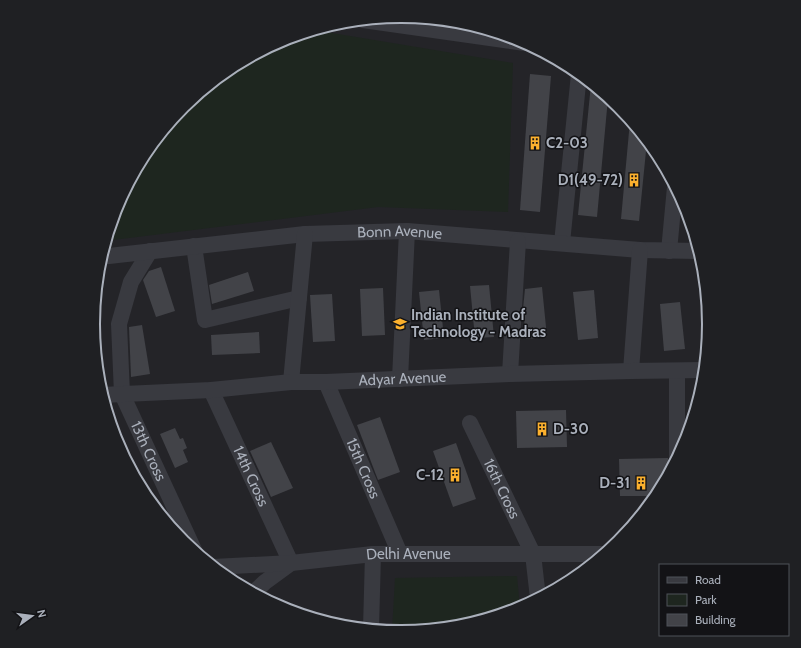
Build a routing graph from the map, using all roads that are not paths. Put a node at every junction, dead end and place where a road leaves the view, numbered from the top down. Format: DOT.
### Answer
graph roads {
  1 [pos="388,24"];
  2 [pos="497,39"];
  3 [pos="578,81"];
  4 [pos="674,199"];
  5 [pos="407,231"];
  6 [pos="305,234"];
  7 [pos="518,241"];
  8 [pos="562,243"];
  9 [pos="194,246"];
  10 [pos="640,250"];
  11 [pos="150,251"];
  12 [pos="669,251"];
  13 [pos="692,251"];
  14 [pos="107,257"];
  15 [pos="299,298"];
  16 [pos="698,370"];
  17 [pos="631,371"];
  18 [pos="677,372"];
  19 [pos="510,374"];
  20 [pos="400,379"];
  21 [pos="290,382"];
  22 [pos="326,382"];
  23 [pos="211,390"];
  24 [pos="122,394"];
  25 [pos="108,395"];
  26 [pos="470,423"];
  27 [pos="677,443"];
  28 [pos="179,528"];
  29 [pos="373,554"];
  30 [pos="400,554"];
  31 [pos="533,554"];
  32 [pos="594,554"];
  33 [pos="290,563"];
  34 [pos="222,567"];
  35 [pos="257,589"];
  36 [pos="537,592"];
  37 [pos="371,623"];
  1 -- 2 [label="lane"];
  3 -- 8 [label="lane"];
  4 -- 12 [label="lane"];
  5 -- 6 [label="lane, Bonn Avenue"];
  5 -- 7 [label="lane, Bonn Avenue"];
  5 -- 20 [label="lane"];
  6 -- 9 [label="lane, Bonn Avenue"];
  6 -- 15 [label="lane"];
  7 -- 8 [label="lane, Bonn Avenue"];
  7 -- 19 [label="lane"];
  8 -- 10 [label="lane, Bonn Avenue"];
  9 -- 11 [label="lane, Bonn Avenue"];
  9 -- 15 [label="lane"];
  10 -- 12 [label="lane, Bonn Avenue"];
  10 -- 17 [label="lane"];
  11 -- 14 [label="lane, Bonn Avenue"];
  11 -- 24 [label="lane"];
  12 -- 13 [label="lane, Bonn Avenue"];
  15 -- 21 [label="lane"];
  16 -- 18 [label="lane, Adyar Avenue"];
  17 -- 18 [label="lane, Adyar Avenue"];
  17 -- 19 [label="lane, Adyar Avenue"];
  18 -- 27 [label="lane"];
  19 -- 20 [label="lane, Adyar Avenue"];
  20 -- 22 [label="lane, Adyar Avenue"];
  21 -- 22 [label="lane, Adyar Avenue"];
  21 -- 23 [label="lane, Adyar Avenue"];
  22 -- 30 [label="lane, 15th Cross"];
  23 -- 24 [label="lane, Adyar Avenue"];
  23 -- 33 [label="lane, 14th Cross"];
  24 -- 25 [label="lane, Adyar Avenue"];
  24 -- 28 [label="lane, 13th Cross"];
  26 -- 31 [label="lane, 16th Cross"];
  29 -- 30 [label="lane, Delhi Avenue"];
  29 -- 33 [label="lane, Delhi Avenue"];
  29 -- 37 [label="lane"];
  30 -- 31 [label="lane, Delhi Avenue"];
  31 -- 32 [label="lane, Delhi Avenue"];
  31 -- 36 [label="lane, 16th Cross"];
  33 -- 34 [label="lane, Delhi Avenue"];
  33 -- 35 [label="lane"];
}
